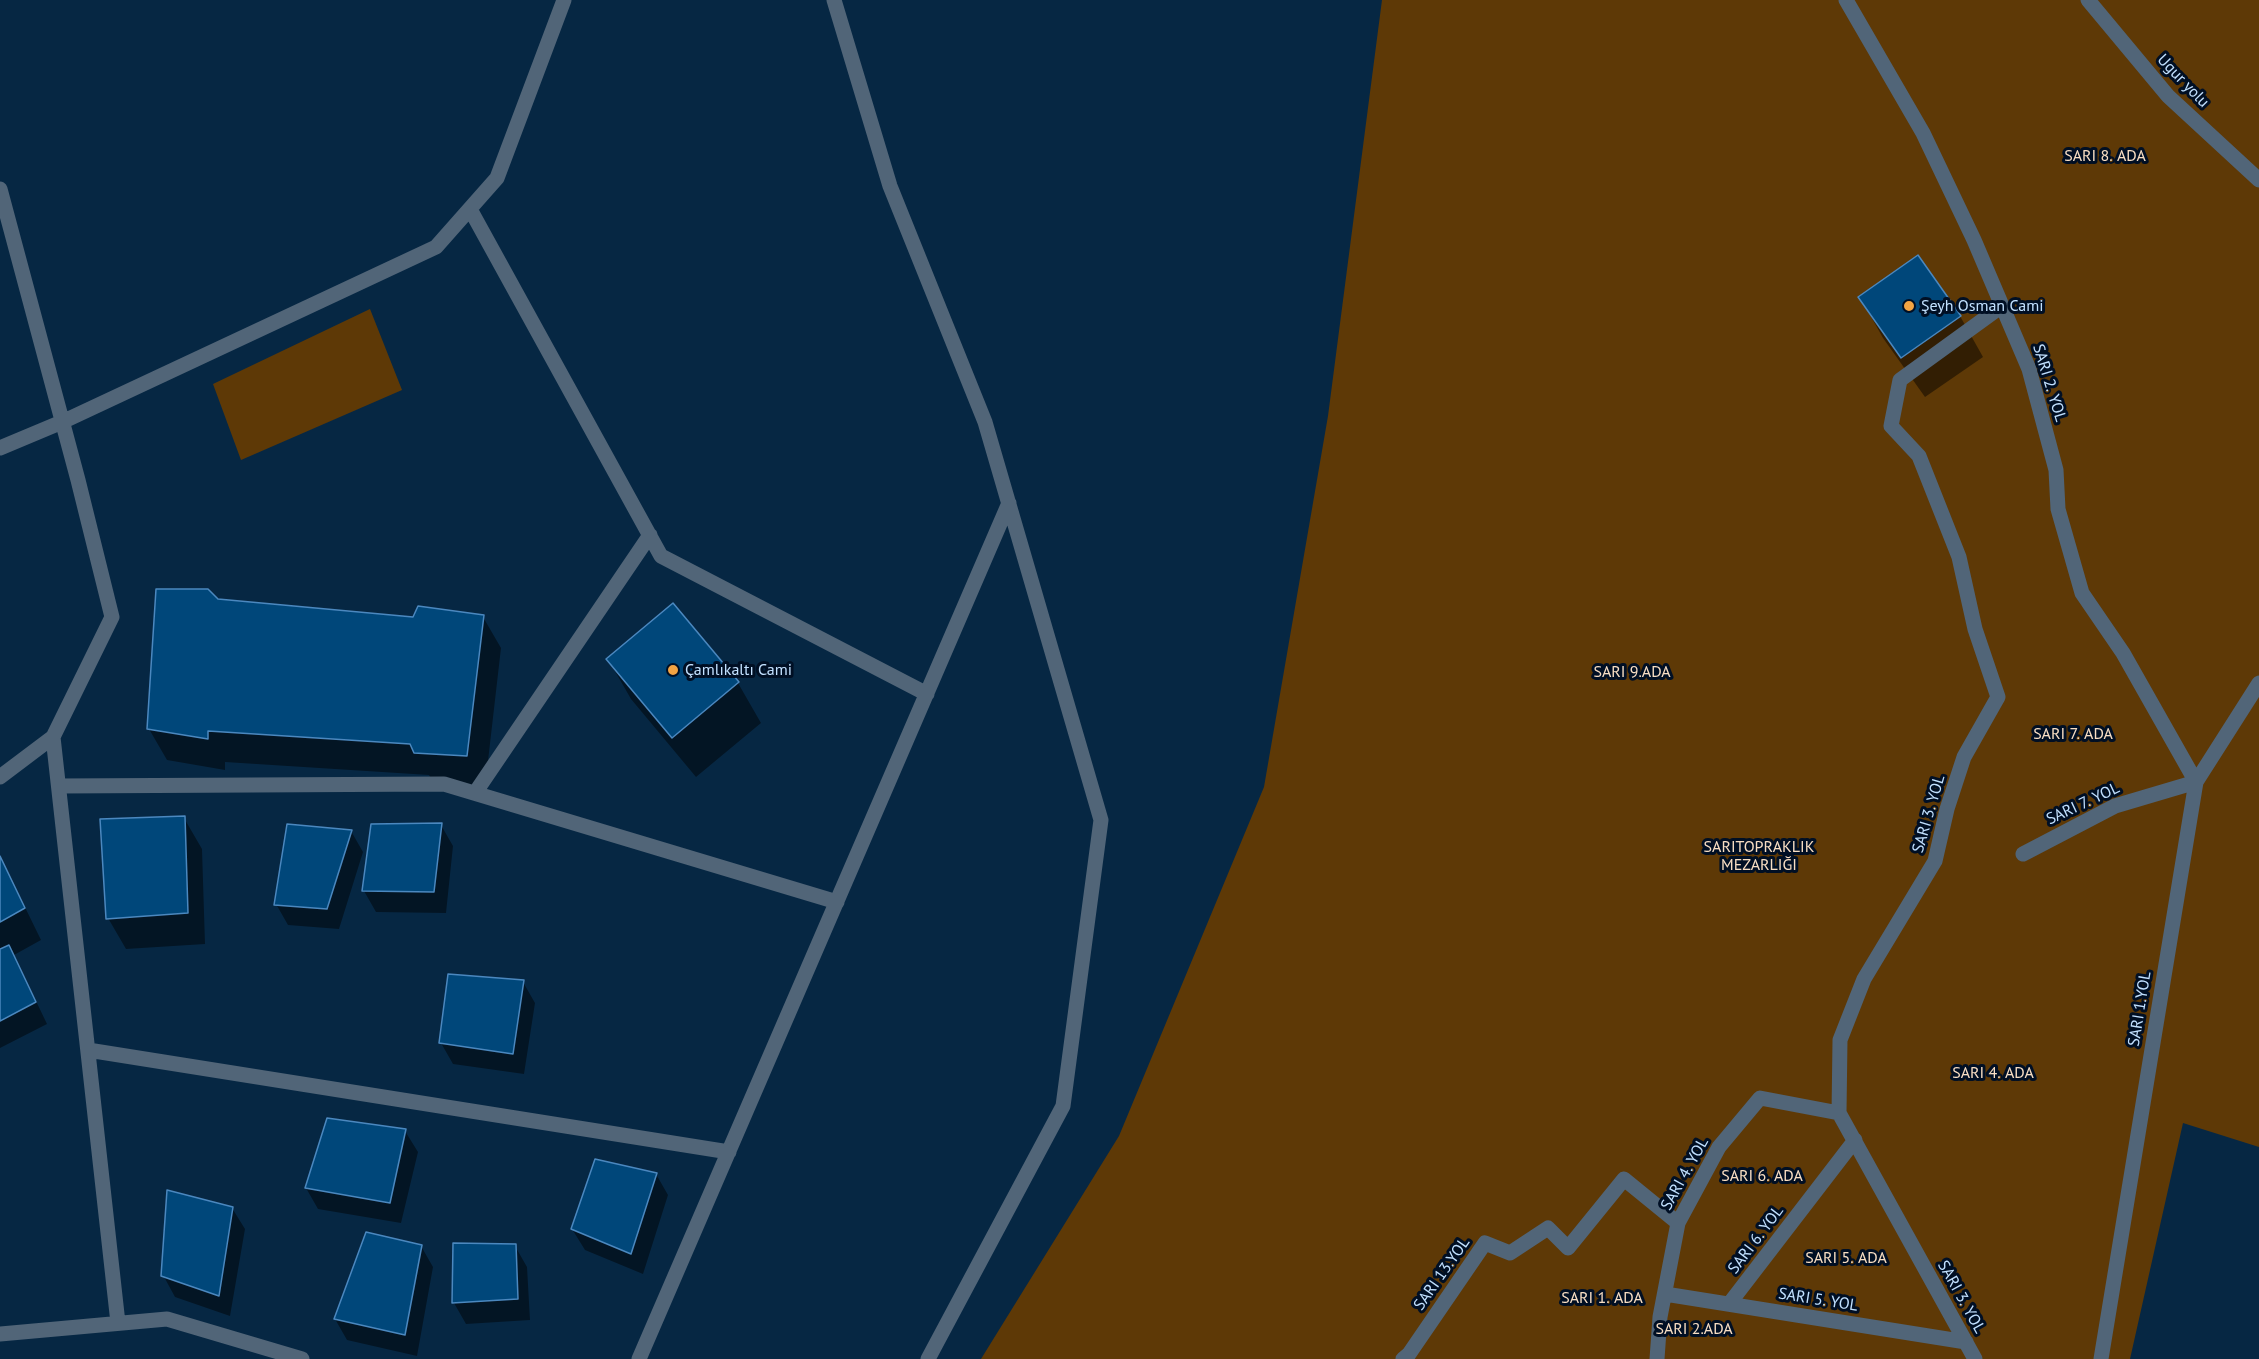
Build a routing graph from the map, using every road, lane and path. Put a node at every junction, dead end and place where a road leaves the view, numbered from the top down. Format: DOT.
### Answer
graph roads {
  1 [pos="564,0"];
  2 [pos="834,0"];
  3 [pos="1846,0"];
  4 [pos="2088,0"];
  5 [pos="2259,180"];
  6 [pos="0,189"];
  7 [pos="470,209"];
  8 [pos="2002,306"];
  9 [pos="62,422"];
  10 [pos="0,448"];
  11 [pos="1009,503"];
  12 [pos="650,535"];
  13 [pos="2259,682"];
  14 [pos="927,694"];
  15 [pos="53,736"];
  16 [pos="0,777"];
  17 [pos="2196,782"];
  18 [pos="59,786"];
  19 [pos="475,793"];
  20 [pos="2023,854"];
  21 [pos="837,902"];
  22 [pos="88,1050"];
  23 [pos="1839,1113"];
  24 [pos="1855,1140"];
  25 [pos="729,1152"];
  26 [pos="1678,1223"];
  27 [pos="1665,1294"];
  28 [pos="1730,1304"];
  29 [pos="118,1323"];
  30 [pos="0,1334"];
  31 [pos="1966,1342"];
  32 [pos="302,1359"];
  33 [pos="639,1359"];
  34 [pos="928,1359"];
  35 [pos="1403,1359"];
  36 [pos="1657,1359"];
  37 [pos="1975,1359"];
  38 [pos="2101,1359"];
  1 -- 7 [label="street"];
  2 -- 11 [label="street"];
  3 -- 8 [label="street, SARI 2. YOL"];
  4 -- 5 [label="street, Ugur yolu"];
  6 -- 9 [label="street"];
  7 -- 9 [label="street"];
  7 -- 12 [label="street"];
  8 -- 17 [label="street, SARI 2. YOL"];
  8 -- 23 [label="street, SARI 3. YOL"];
  9 -- 10 [label="street"];
  9 -- 15 [label="street"];
  11 -- 14 [label="street"];
  11 -- 34 [label="street"];
  12 -- 14 [label="street"];
  12 -- 19 [label="street"];
  13 -- 17 [label="street, SARI 1.YOL"];
  14 -- 21 [label="street"];
  15 -- 16 [label="street"];
  15 -- 18 [label="street"];
  17 -- 20 [label="street, SARI 7. YOL"];
  17 -- 38 [label="street, SARI 1.YOL"];
  18 -- 19 [label="street"];
  18 -- 22 [label="street"];
  19 -- 21 [label="street"];
  21 -- 25 [label="street"];
  22 -- 25 [label="street"];
  22 -- 29 [label="street"];
  23 -- 24 [label="street, SARI 3. YOL"];
  23 -- 26 [label="street, SARI 4. YOL"];
  24 -- 28 [label="street, SARI 6. YOL"];
  24 -- 31 [label="street, SARI 3. YOL"];
  25 -- 33 [label="street"];
  26 -- 27 [label="street, SARI 4. YOL"];
  26 -- 35 [label="street, SARI 13.YOL"];
  27 -- 28 [label="street, SARI 5. YOL"];
  27 -- 36 [label="street, SARI 4. YOL"];
  28 -- 31 [label="street, SARI 5. YOL"];
  29 -- 30 [label="street"];
  29 -- 32 [label="street"];
  31 -- 37 [label="street, SARI 3. YOL"];
}
